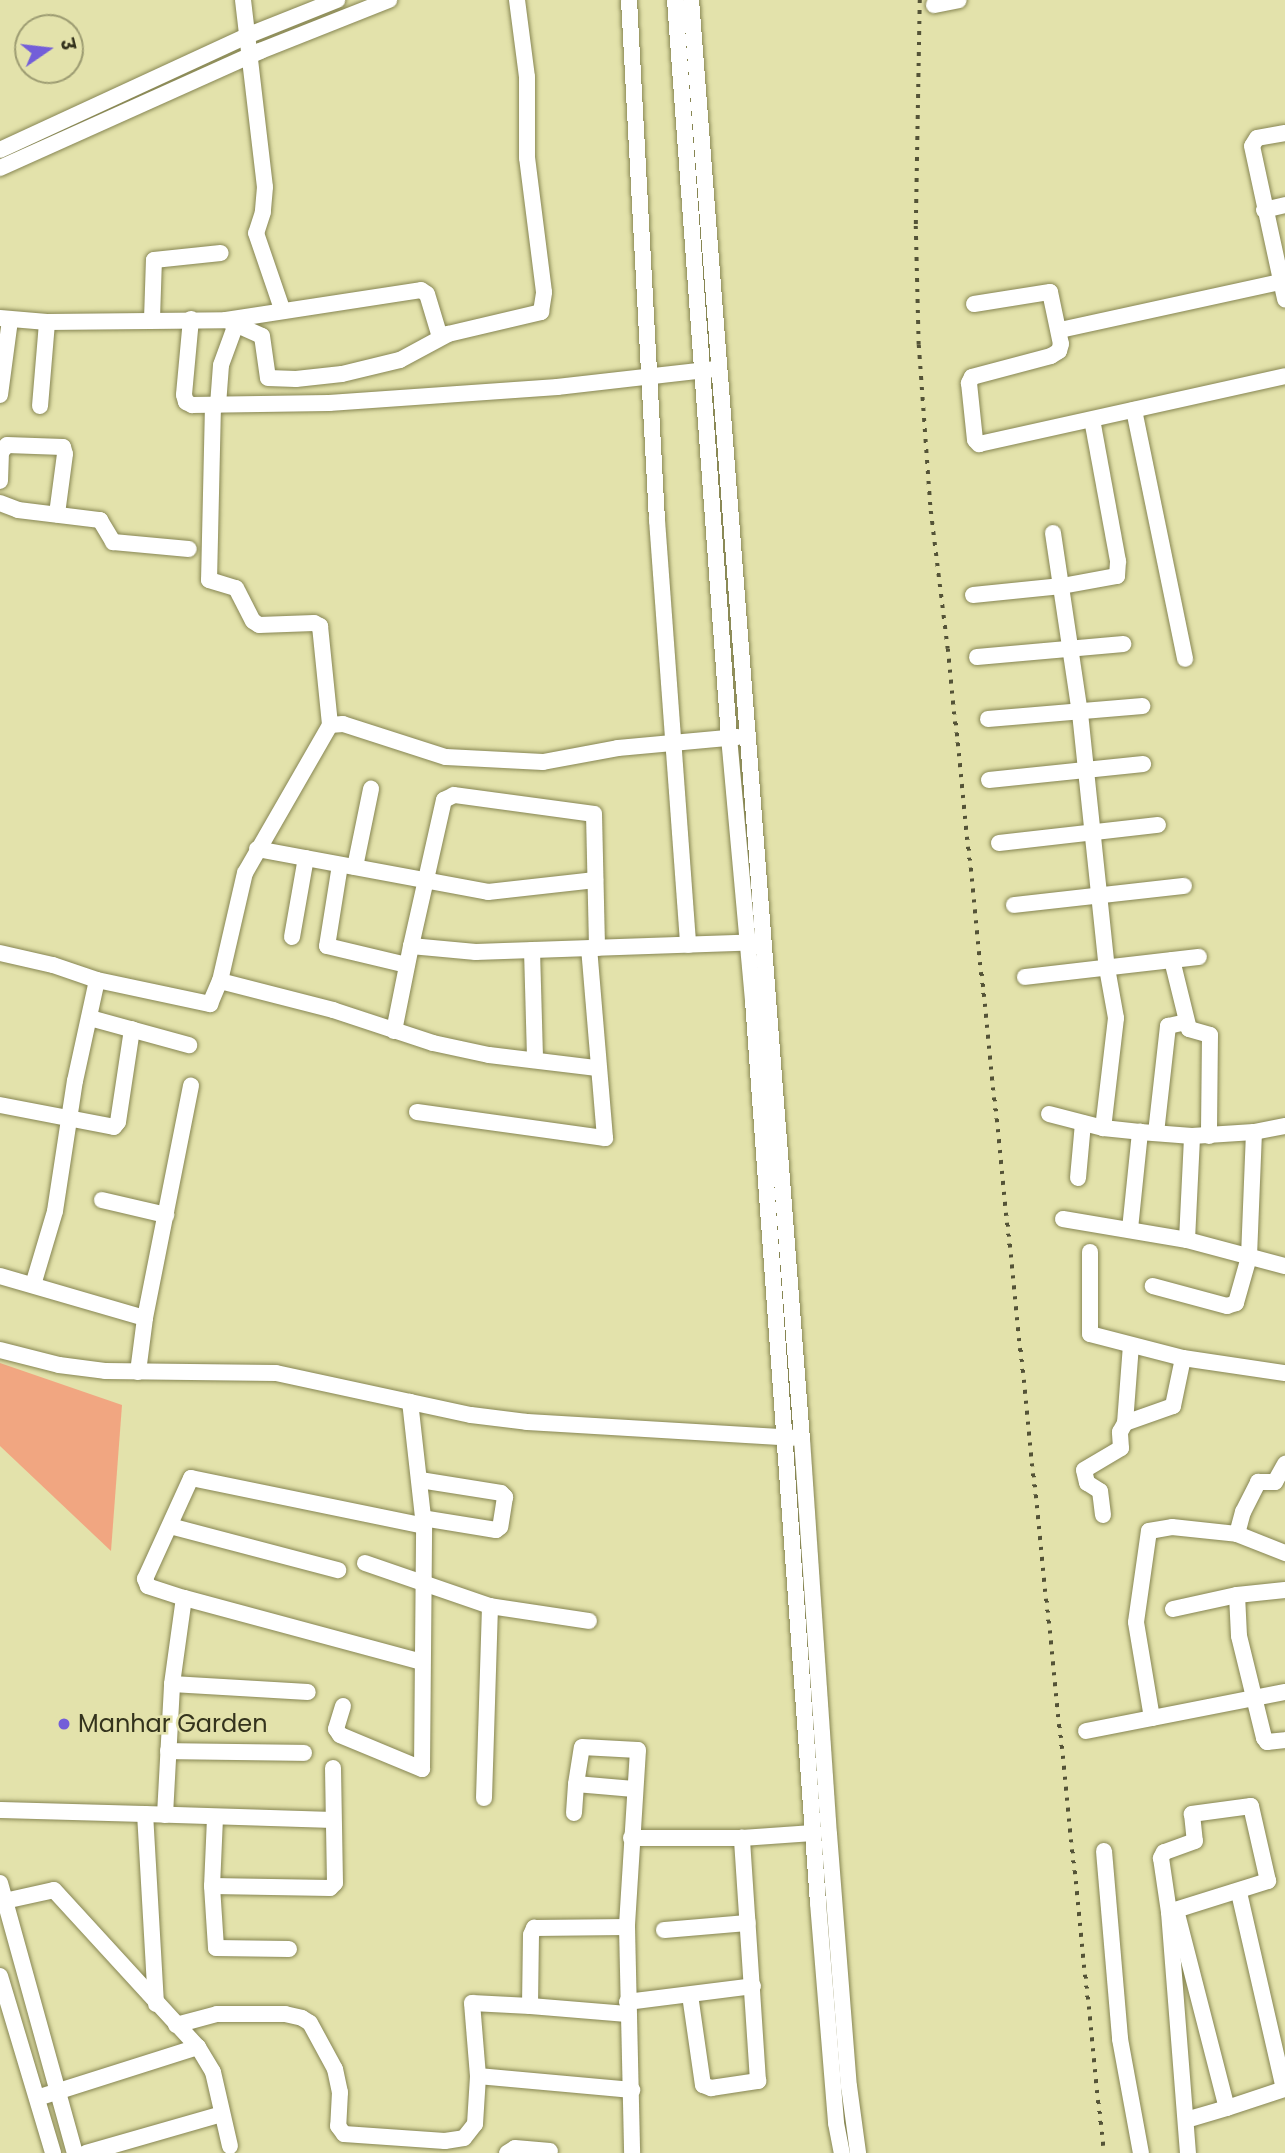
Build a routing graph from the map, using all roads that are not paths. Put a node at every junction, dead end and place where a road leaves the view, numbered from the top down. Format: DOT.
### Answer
graph roads {
  1 [pos="243,0"];
  2 [pos="337,0"];
  3 [pos="389,0"];
  4 [pos="517,0"];
  5 [pos="629,0"];
  6 [pos="675,0"];
  7 [pos="691,0"];
  8 [pos="959,0"];
  9 [pos="934,5"];
  10 [pos="249,36"];
  11 [pos="251,55"];
  12 [pos="1285,133"];
  13 [pos="0,150"];
  14 [pos="0,168"];
  15 [pos="1285,205"];
  16 [pos="1264,210"];
  17 [pos="221,253"];
  18 [pos="1283,282"];
  19 [pos="1285,299"];
  20 [pos="974,304"];
  21 [pos="282,309"];
  22 [pos="5,319"];
  23 [pos="152,319"];
  24 [pos="191,319"];
  25 [pos="47,322"];
  26 [pos="231,322"];
  27 [pos="1060,330"];
  28 [pos="440,337"];
  29 [pos="712,370"];
  30 [pos="652,376"];
  31 [pos="1285,376"];
  32 [pos="0,395"];
  33 [pos="215,405"];
  34 [pos="40,406"];
  35 [pos="1134,410"];
  36 [pos="1092,419"];
  37 [pos="0,481"];
  38 [pos="0,503"];
  39 [pos="57,514"];
  40 [pos="1053,533"];
  41 [pos="189,549"];
  42 [pos="1062,586"];
  43 [pos="973,595"];
  44 [pos="1123,644"];
  45 [pos="1070,648"];
  46 [pos="977,657"];
  47 [pos="1185,659"];
  48 [pos="1142,706"];
  49 [pos="1080,713"];
  50 [pos="988,719"];
  51 [pos="330,725"];
  52 [pos="747,736"];
  53 [pos="729,737"];
  54 [pos="672,742"];
  55 [pos="1143,764"];
  56 [pos="1087,772"];
  57 [pos="989,780"];
  58 [pos="371,789"];
  59 [pos="1158,825"];
  60 [pos="1093,834"];
  61 [pos="999,843"];
  62 [pos="257,849"];
  63 [pos="306,858"];
  64 [pos="347,866"];
  65 [pos="425,880"];
  66 [pos="594,880"];
  67 [pos="1184,886"];
  68 [pos="1100,897"];
  69 [pos="1014,905"];
  70 [pos="292,937"];
  71 [pos="755,942"];
  72 [pos="688,945"];
  73 [pos="411,946"];
  74 [pos="593,949"];
  75 [pos="532,950"];
  76 [pos="0,953"];
  77 [pos="1199,957"];
  78 [pos="1172,960"];
  79 [pos="407,965"];
  80 [pos="1107,968"];
  81 [pos="1025,976"];
  82 [pos="97,980"];
  83 [pos="220,981"];
  84 [pos="90,1018"];
  85 [pos="1187,1022"];
  86 [pos="132,1029"];
  87 [pos="394,1031"];
  88 [pos="189,1045"];
  89 [pos="535,1060"];
  90 [pos="597,1068"];
  91 [pos="191,1084"];
  92 [pos="0,1105"];
  93 [pos="416,1112"];
  94 [pos="1049,1114"];
  95 [pos="70,1120"];
  96 [pos="1083,1123"];
  97 [pos="1285,1126"];
  98 [pos="1103,1128"];
  99 [pos="1254,1132"];
  100 [pos="1148,1133"];
  101 [pos="1201,1136"];
  102 [pos="1077,1178"];
  103 [pos="102,1200"];
  104 [pos="166,1215"];
  105 [pos="1063,1219"];
  106 [pos="1130,1229"];
  107 [pos="1187,1240"];
  108 [pos="1090,1252"];
  109 [pos="1249,1257"];
  110 [pos="788,1266"];
  111 [pos="1285,1266"];
  112 [pos="771,1268"];
  113 [pos="0,1276"];
  114 [pos="33,1285"];
  115 [pos="1153,1286"];
  116 [pos="145,1318"];
  117 [pos="1130,1345"];
  118 [pos="0,1349"];
  119 [pos="1183,1358"];
  120 [pos="138,1372"];
  121 [pos="1285,1373"];
  122 [pos="410,1402"];
  123 [pos="1125,1423"];
  124 [pos="783,1436"];
  125 [pos="802,1439"];
  126 [pos="1285,1464"];
  127 [pos="420,1480"];
  128 [pos="1103,1516"];
  129 [pos="424,1522"];
  130 [pos="170,1526"];
  131 [pos="1237,1534"];
  132 [pos="1285,1553"];
  133 [pos="365,1563"];
  134 [pos="338,1570"];
  135 [pos="426,1583"];
  136 [pos="1285,1590"];
  137 [pos="1237,1595"];
  138 [pos="184,1598"];
  139 [pos="490,1606"];
  140 [pos="1173,1609"];
  141 [pos="589,1621"];
  142 [pos="422,1662"];
  143 [pos="172,1684"];
  144 [pos="308,1692"];
  145 [pos="1285,1692"];
  146 [pos="1254,1698"];
  147 [pos="343,1706"];
  148 [pos="1152,1718"];
  149 [pos="1086,1731"];
  150 [pos="1285,1740"];
  151 [pos="168,1751"];
  152 [pos="304,1753"];
  153 [pos="333,1768"];
  154 [pos="576,1784"];
  155 [pos="634,1789"];
  156 [pos="484,1798"];
  157 [pos="0,1810"];
  158 [pos="574,1813"];
  159 [pos="145,1814"];
  160 [pos="164,1815"];
  161 [pos="215,1818"];
  162 [pos="332,1820"];
  163 [pos="813,1833"];
  164 [pos="631,1838"];
  165 [pos="742,1838"];
  166 [pos="822,1849"];
  167 [pos="1104,1852"];
  168 [pos="0,1883"];
  169 [pos="212,1886"];
  170 [pos="1238,1892"];
  171 [pos="2,1902"];
  172 [pos="1172,1911"];
  173 [pos="748,1923"];
  174 [pos="626,1927"];
  175 [pos="664,1930"];
  176 [pos="289,1949"];
  177 [pos="0,1976"];
  178 [pos="753,1986"];
  179 [pos="690,1994"];
  180 [pos="156,2004"];
  181 [pos="530,2007"];
  182 [pos="627,2008"];
  183 [pos="176,2025"];
  184 [pos="198,2047"];
  185 [pos="478,2076"];
  186 [pos="632,2090"];
  187 [pos="58,2092"];
  188 [pos="37,2098"];
  189 [pos="1227,2108"];
  190 [pos="222,2114"];
  191 [pos="1186,2120"];
  192 [pos="230,2146"];
  193 [pos="550,2151"];
  194 [pos="53,2153"];
  195 [pos="75,2153"];
  196 [pos="86,2153"];
  197 [pos="507,2153"];
  198 [pos="632,2153"];
  199 [pos="842,2153"];
  200 [pos="858,2153"];
  201 [pos="1141,2153"];
  202 [pos="1188,2153"];
  1 -- 10 [label="street"];
  2 -- 10 [label="street"];
  3 -- 11 [label="street"];
  4 -- 28 [label="street"];
  5 -- 30 [label="street"];
  6 -- 29 [label="street"];
  7 -- 29 [label="street"];
  8 -- 9 [label="street"];
  10 -- 11 [label="street"];
  10 -- 13 [label="street"];
  11 -- 14 [label="street"];
  11 -- 21 [label="street"];
  12 -- 16 [label="street"];
  15 -- 16 [label="street"];
  16 -- 18 [label="street"];
  17 -- 23 [label="street"];
  18 -- 19 [label="street"];
  18 -- 27 [label="street"];
  20 -- 27 [label="street"];
  21 -- 26 [label="street"];
  21 -- 28 [label="street"];
  22 -- 25 [label="street"];
  22 -- 32 [label="street"];
  23 -- 24 [label="street"];
  23 -- 25 [label="street"];
  24 -- 26 [label="street"];
  24 -- 33 [label="street"];
  25 -- 34 [label="street"];
  26 -- 28 [label="street"];
  26 -- 33 [label="street"];
  27 -- 36 [label="street"];
  29 -- 30 [label="street"];
  29 -- 52 [label="street"];
  29 -- 53 [label="street"];
  30 -- 33 [label="street"];
  30 -- 54 [label="street"];
  31 -- 35 [label="street"];
  33 -- 51 [label="street"];
  35 -- 36 [label="street"];
  35 -- 47 [label="street"];
  36 -- 42 [label="street"];
  37 -- 39 [label="street"];
  38 -- 39 [label="street"];
  39 -- 41 [label="street"];
  40 -- 42 [label="street"];
  42 -- 43 [label="street"];
  42 -- 45 [label="street"];
  44 -- 45 [label="street"];
  45 -- 46 [label="street"];
  45 -- 49 [label="street"];
  48 -- 49 [label="street"];
  49 -- 50 [label="street"];
  49 -- 56 [label="street"];
  51 -- 54 [label="street"];
  51 -- 62 [label="street"];
  52 -- 53 [label="street"];
  52 -- 71 [label="street"];
  53 -- 54 [label="street"];
  53 -- 71 [label="street"];
  54 -- 72 [label="street"];
  55 -- 56 [label="street"];
  56 -- 57 [label="street"];
  56 -- 60 [label="street"];
  58 -- 64 [label="street"];
  59 -- 60 [label="street"];
  60 -- 61 [label="street"];
  60 -- 68 [label="street"];
  62 -- 63 [label="street"];
  62 -- 83 [label="street"];
  63 -- 64 [label="street"];
  63 -- 70 [label="street"];
  64 -- 65 [label="street"];
  64 -- 79 [label="street"];
  65 -- 66 [label="street"];
  65 -- 66 [label="street"];
  65 -- 73 [label="street"];
  66 -- 74 [label="street"];
  67 -- 68 [label="street"];
  68 -- 69 [label="street"];
  68 -- 80 [label="street"];
  71 -- 72 [label="street"];
  71 -- 110 [label="street"];
  71 -- 112 [label="street"];
  72 -- 74 [label="street"];
  73 -- 75 [label="street"];
  73 -- 79 [label="street"];
  74 -- 75 [label="street"];
  74 -- 90 [label="street"];
  75 -- 89 [label="street"];
  76 -- 82 [label="street"];
  77 -- 78 [label="street"];
  78 -- 80 [label="street"];
  78 -- 85 [label="street"];
  79 -- 87 [label="street"];
  80 -- 81 [label="street"];
  80 -- 98 [label="street"];
  82 -- 83 [label="street"];
  82 -- 84 [label="street"];
  83 -- 87 [label="street"];
  84 -- 86 [label="street"];
  84 -- 95 [label="street"];
  85 -- 100 [label="street"];
  85 -- 101 [label="street"];
  86 -- 88 [label="street"];
  86 -- 95 [label="street"];
  87 -- 89 [label="street"];
  89 -- 90 [label="street"];
  90 -- 93 [label="street"];
  91 -- 104 [label="street"];
  92 -- 95 [label="street"];
  94 -- 96 [label="street"];
  95 -- 114 [label="street"];
  96 -- 98 [label="street"];
  96 -- 102 [label="street"];
  97 -- 99 [label="street"];
  98 -- 100 [label="street"];
  99 -- 101 [label="street"];
  99 -- 109 [label="street"];
  100 -- 101 [label="street"];
  100 -- 106 [label="street"];
  101 -- 107 [label="street"];
  103 -- 104 [label="street"];
  104 -- 116 [label="street"];
  105 -- 106 [label="street"];
  106 -- 107 [label="street"];
  107 -- 109 [label="street"];
  108 -- 117 [label="street"];
  109 -- 111 [label="street"];
  109 -- 115 [label="street"];
  110 -- 112 [label="street"];
  110 -- 125 [label="street"];
  112 -- 124 [label="street"];
  113 -- 114 [label="street"];
  114 -- 116 [label="street"];
  116 -- 120 [label="street"];
  117 -- 119 [label="street"];
  117 -- 123 [label="street"];
  118 -- 120 [label="street"];
  119 -- 121 [label="street"];
  119 -- 123 [label="street"];
  120 -- 122 [label="street"];
  122 -- 124 [label="street"];
  122 -- 127 [label="street"];
  123 -- 128 [label="street"];
  124 -- 125 [label="street"];
  124 -- 163 [label="street"];
  125 -- 166 [label="street"];
  126 -- 131 [label="street"];
  127 -- 129 [label="street"];
  127 -- 129 [label="street"];
  129 -- 130 [label="street"];
  129 -- 135 [label="street"];
  130 -- 134 [label="street"];
  130 -- 138 [label="street"];
  131 -- 132 [label="street"];
  131 -- 148 [label="street"];
  133 -- 135 [label="street"];
  135 -- 139 [label="street"];
  135 -- 142 [label="street"];
  136 -- 137 [label="street"];
  137 -- 140 [label="street"];
  137 -- 146 [label="street"];
  138 -- 142 [label="street"];
  138 -- 143 [label="street"];
  139 -- 141 [label="street"];
  139 -- 156 [label="street"];
  142 -- 147 [label="street"];
  143 -- 144 [label="street"];
  143 -- 151 [label="street"];
  145 -- 146 [label="street"];
  146 -- 148 [label="street"];
  146 -- 150 [label="street"];
  148 -- 149 [label="street"];
  151 -- 152 [label="street"];
  151 -- 160 [label="street"];
  153 -- 162 [label="street"];
  154 -- 155 [label="street"];
  154 -- 155 [label="street"];
  154 -- 158 [label="street"];
  155 -- 164 [label="street"];
  157 -- 159 [label="street"];
  159 -- 160 [label="street"];
  159 -- 180 [label="street"];
  160 -- 161 [label="street"];
  161 -- 162 [label="street"];
  161 -- 169 [label="street"];
  162 -- 169 [label="street"];
  163 -- 165 [label="street"];
  163 -- 166 [label="street"];
  164 -- 165 [label="street"];
  164 -- 174 [label="street"];
  165 -- 173 [label="street"];
  166 -- 199 [label="street"];
  166 -- 200 [label="street"];
  167 -- 201 [label="street"];
  168 -- 171 [label="street"];
  169 -- 176 [label="street"];
  170 -- 172 [label="street"];
  170 -- 172 [label="street"];
  170 -- 189 [label="street"];
  171 -- 180 [label="street"];
  171 -- 187 [label="street"];
  172 -- 189 [label="street"];
  172 -- 191 [label="street"];
  173 -- 175 [label="street"];
  173 -- 178 [label="street"];
  174 -- 181 [label="street"];
  174 -- 182 [label="street"];
  177 -- 188 [label="street"];
  178 -- 179 [label="street"];
  178 -- 179 [label="street"];
  179 -- 182 [label="street"];
  180 -- 183 [label="street"];
  181 -- 182 [label="street"];
  181 -- 185 [label="street"];
  182 -- 186 [label="street"];
  183 -- 184 [label="street"];
  183 -- 185 [label="street"];
  184 -- 187 [label="street"];
  184 -- 190 [label="street"];
  185 -- 186 [label="street"];
  186 -- 198 [label="street"];
  187 -- 188 [label="street"];
  187 -- 195 [label="street"];
  188 -- 194 [label="street"];
  189 -- 191 [label="street"];
  190 -- 192 [label="street"];
  190 -- 196 [label="street"];
  191 -- 202 [label="street"];
  193 -- 197 [label="street"];
}
